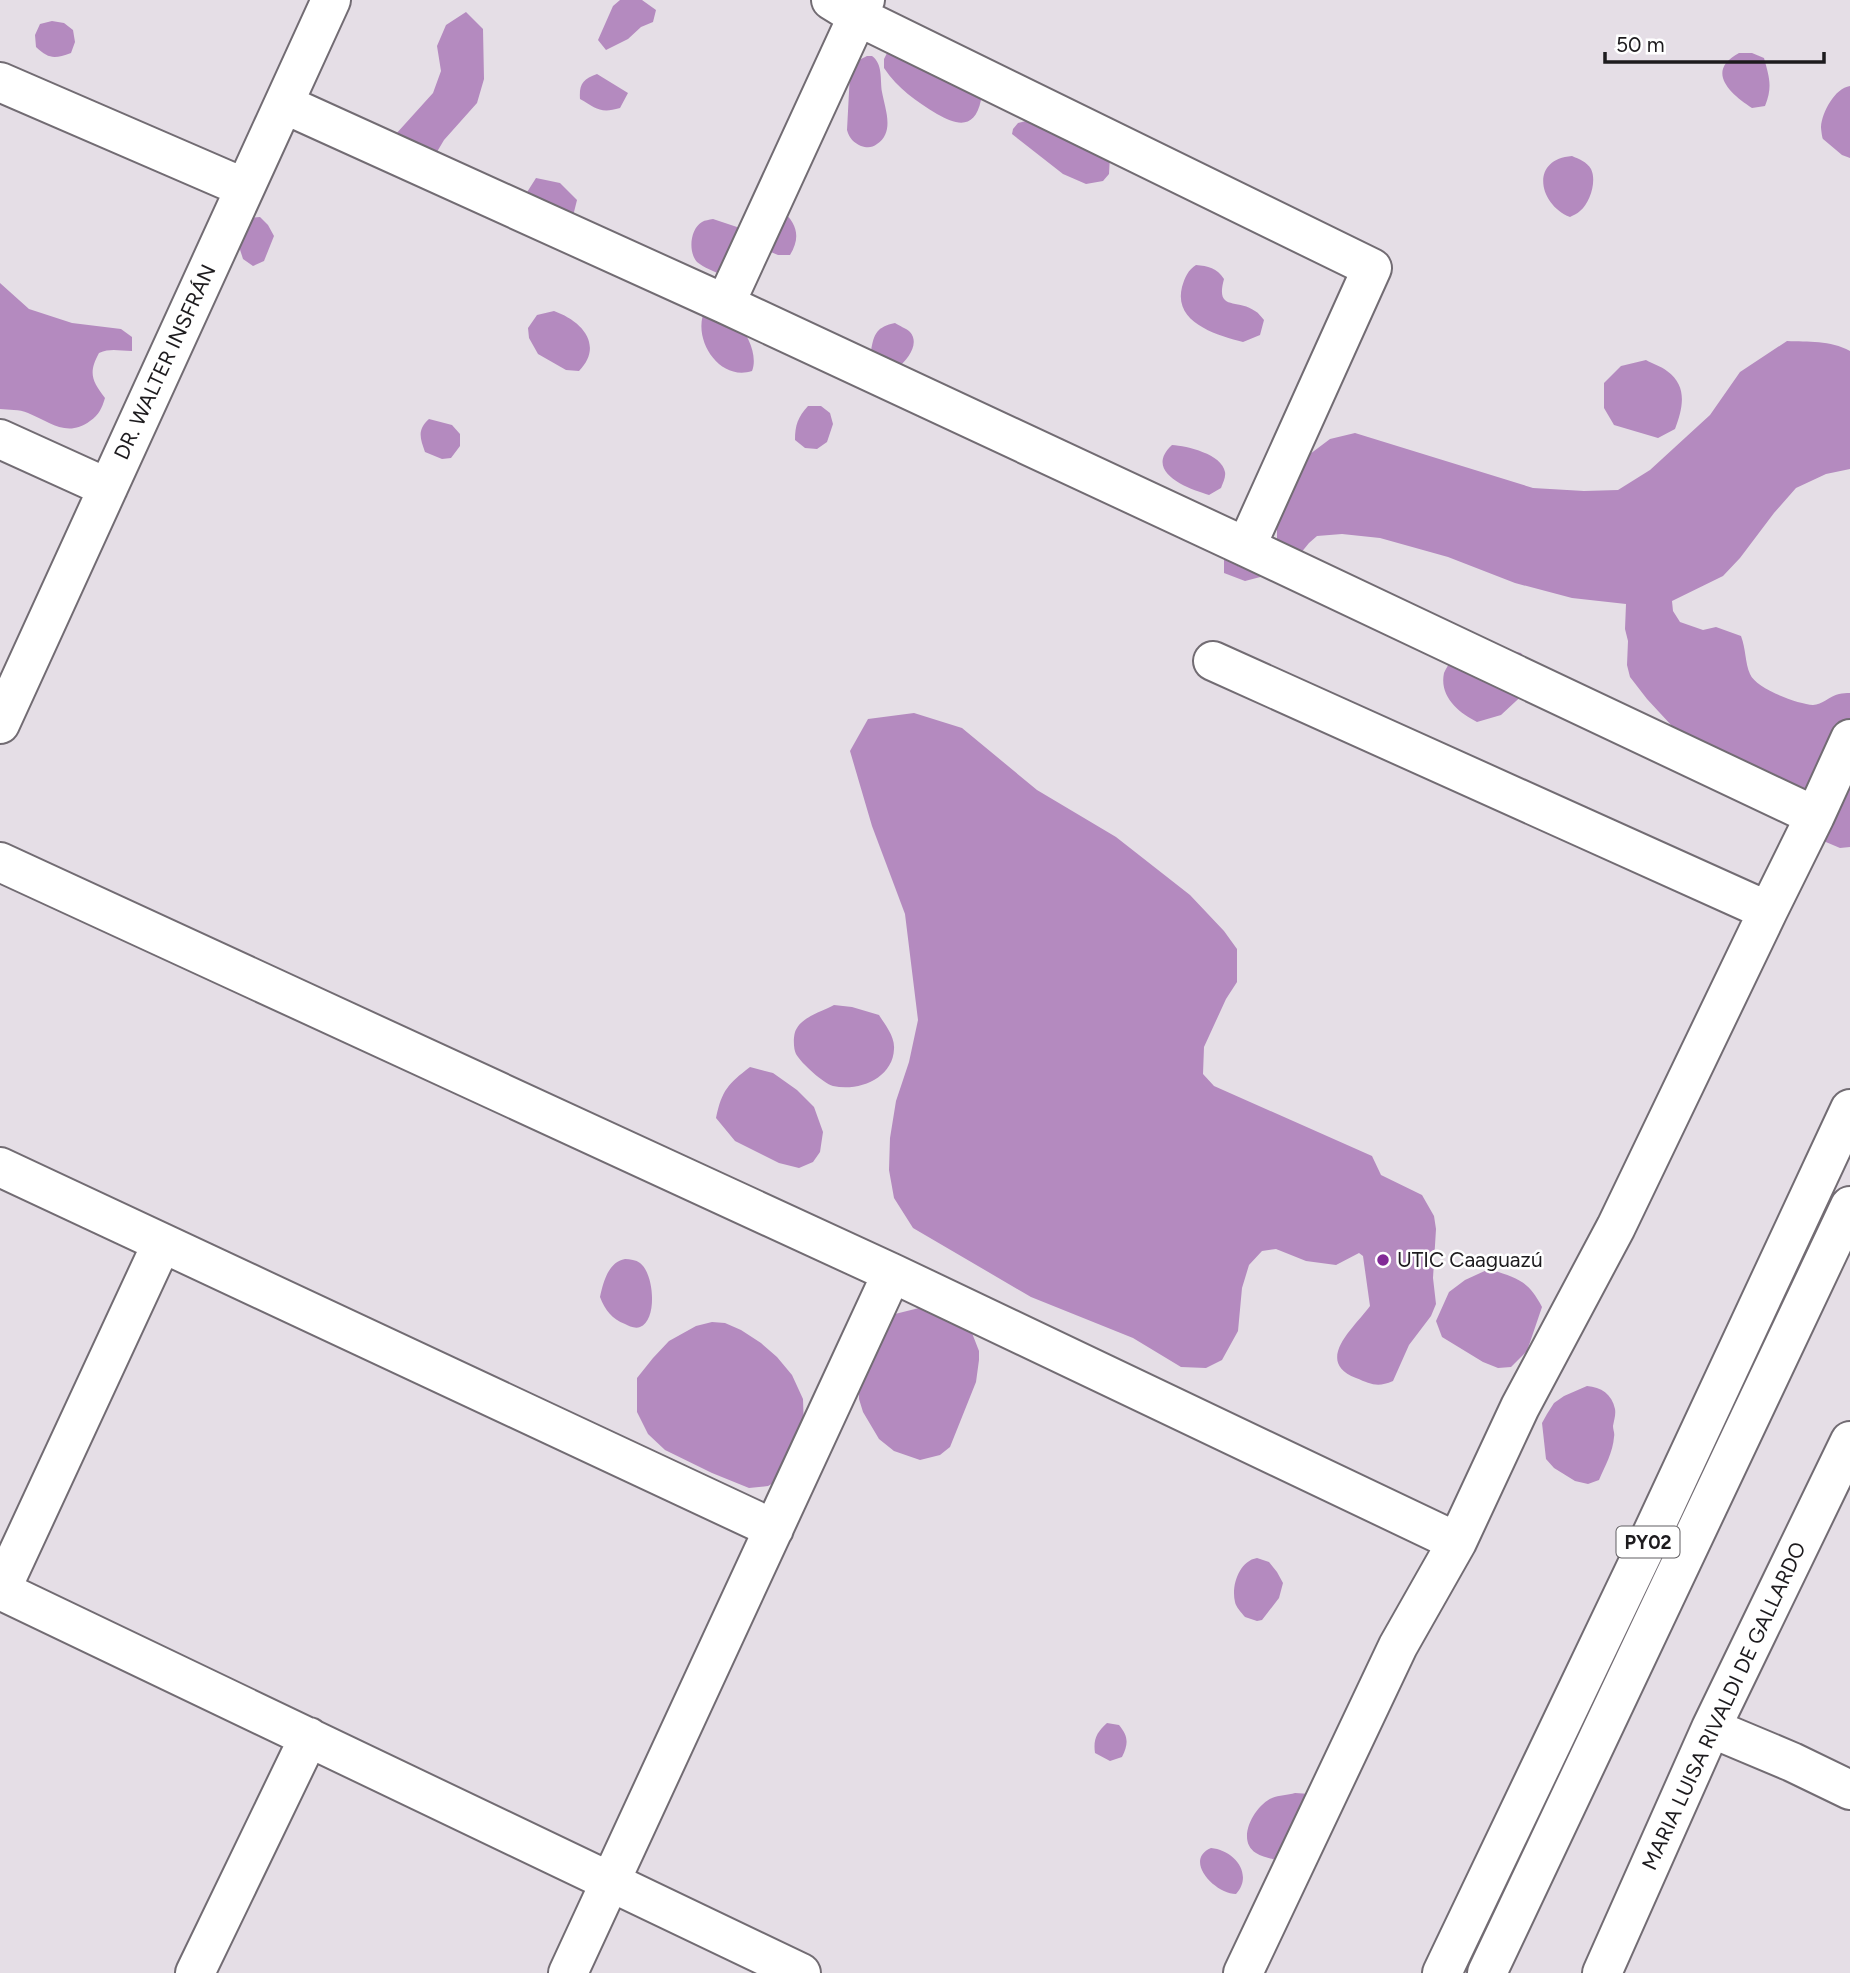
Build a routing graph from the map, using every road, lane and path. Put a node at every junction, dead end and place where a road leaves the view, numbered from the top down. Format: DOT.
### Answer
graph roads {
  1 [pos="331,0"];
  2 [pos="851,5"];
  3 [pos="0,82"];
  4 [pos="284,104"];
  5 [pos="245,188"];
  6 [pos="725,304"];
  7 [pos="0,439"];
  8 [pos="108,488"];
  9 [pos="1246,547"];
  10 [pos="1213,661"];
  11 [pos="0,724"];
  12 [pos="1850,739"];
  13 [pos="1815,816"];
  14 [pos="0,862"];
  15 [pos="1768,911"];
  16 [pos="1850,1109"];
  17 [pos="0,1167"];
  18 [pos="1850,1206"];
  19 [pos="162,1243"];
  20 [pos="892,1273"];
  21 [pos="1850,1441"];
  22 [pos="774,1530"];
  23 [pos="1457,1542"];
  24 [pos="0,1591"];
  25 [pos="1711,1728"];
  26 [pos="309,1737"];
  27 [pos="1850,1790"];
  28 [pos="612,1882"];
  29 [pos="195,1973"];
  30 [pos="568,1973"];
  31 [pos="801,1973"];
  32 [pos="1243,1973"];
  33 [pos="1442,1973"];
  34 [pos="1487,1973"];
  35 [pos="1602,1973"];
  1 -- 4 [label="main road, DR. WALTER INSFRÁN"];
  2 -- 6 [label="main road"];
  2 -- 9 [label="main road"];
  3 -- 5 [label="main road"];
  4 -- 5 [label="main road, DR. WALTER INSFRÁN"];
  4 -- 6 [label="main road"];
  5 -- 8 [label="main road, DR. WALTER INSFRÁN"];
  6 -- 9 [label="main road"];
  7 -- 8 [label="main road"];
  8 -- 11 [label="main road, DR. WALTER INSFRÁN"];
  9 -- 13 [label="main road"];
  10 -- 15 [label="main road"];
  12 -- 13 [label="main road"];
  13 -- 15 [label="main road"];
  14 -- 20 [label="main road"];
  15 -- 23 [label="main road"];
  16 -- 33 [label="main road, PY02"];
  17 -- 19 [label="main road"];
  18 -- 34 [label="main road, PY02"];
  19 -- 22 [label="main road"];
  19 -- 24 [label="main road"];
  20 -- 22 [label="main road"];
  20 -- 23 [label="main road"];
  21 -- 25 [label="main road, MARIA LUISA RIVALDI DE GALLARDO"];
  22 -- 28 [label="main road"];
  23 -- 32 [label="main road"];
  24 -- 26 [label="main road"];
  25 -- 27 [label="main road"];
  25 -- 35 [label="main road, MARIA LUISA RIVALDI DE GALLARDO"];
  26 -- 28 [label="main road"];
  26 -- 29 [label="main road"];
  28 -- 30 [label="main road"];
  28 -- 31 [label="main road"];
}
